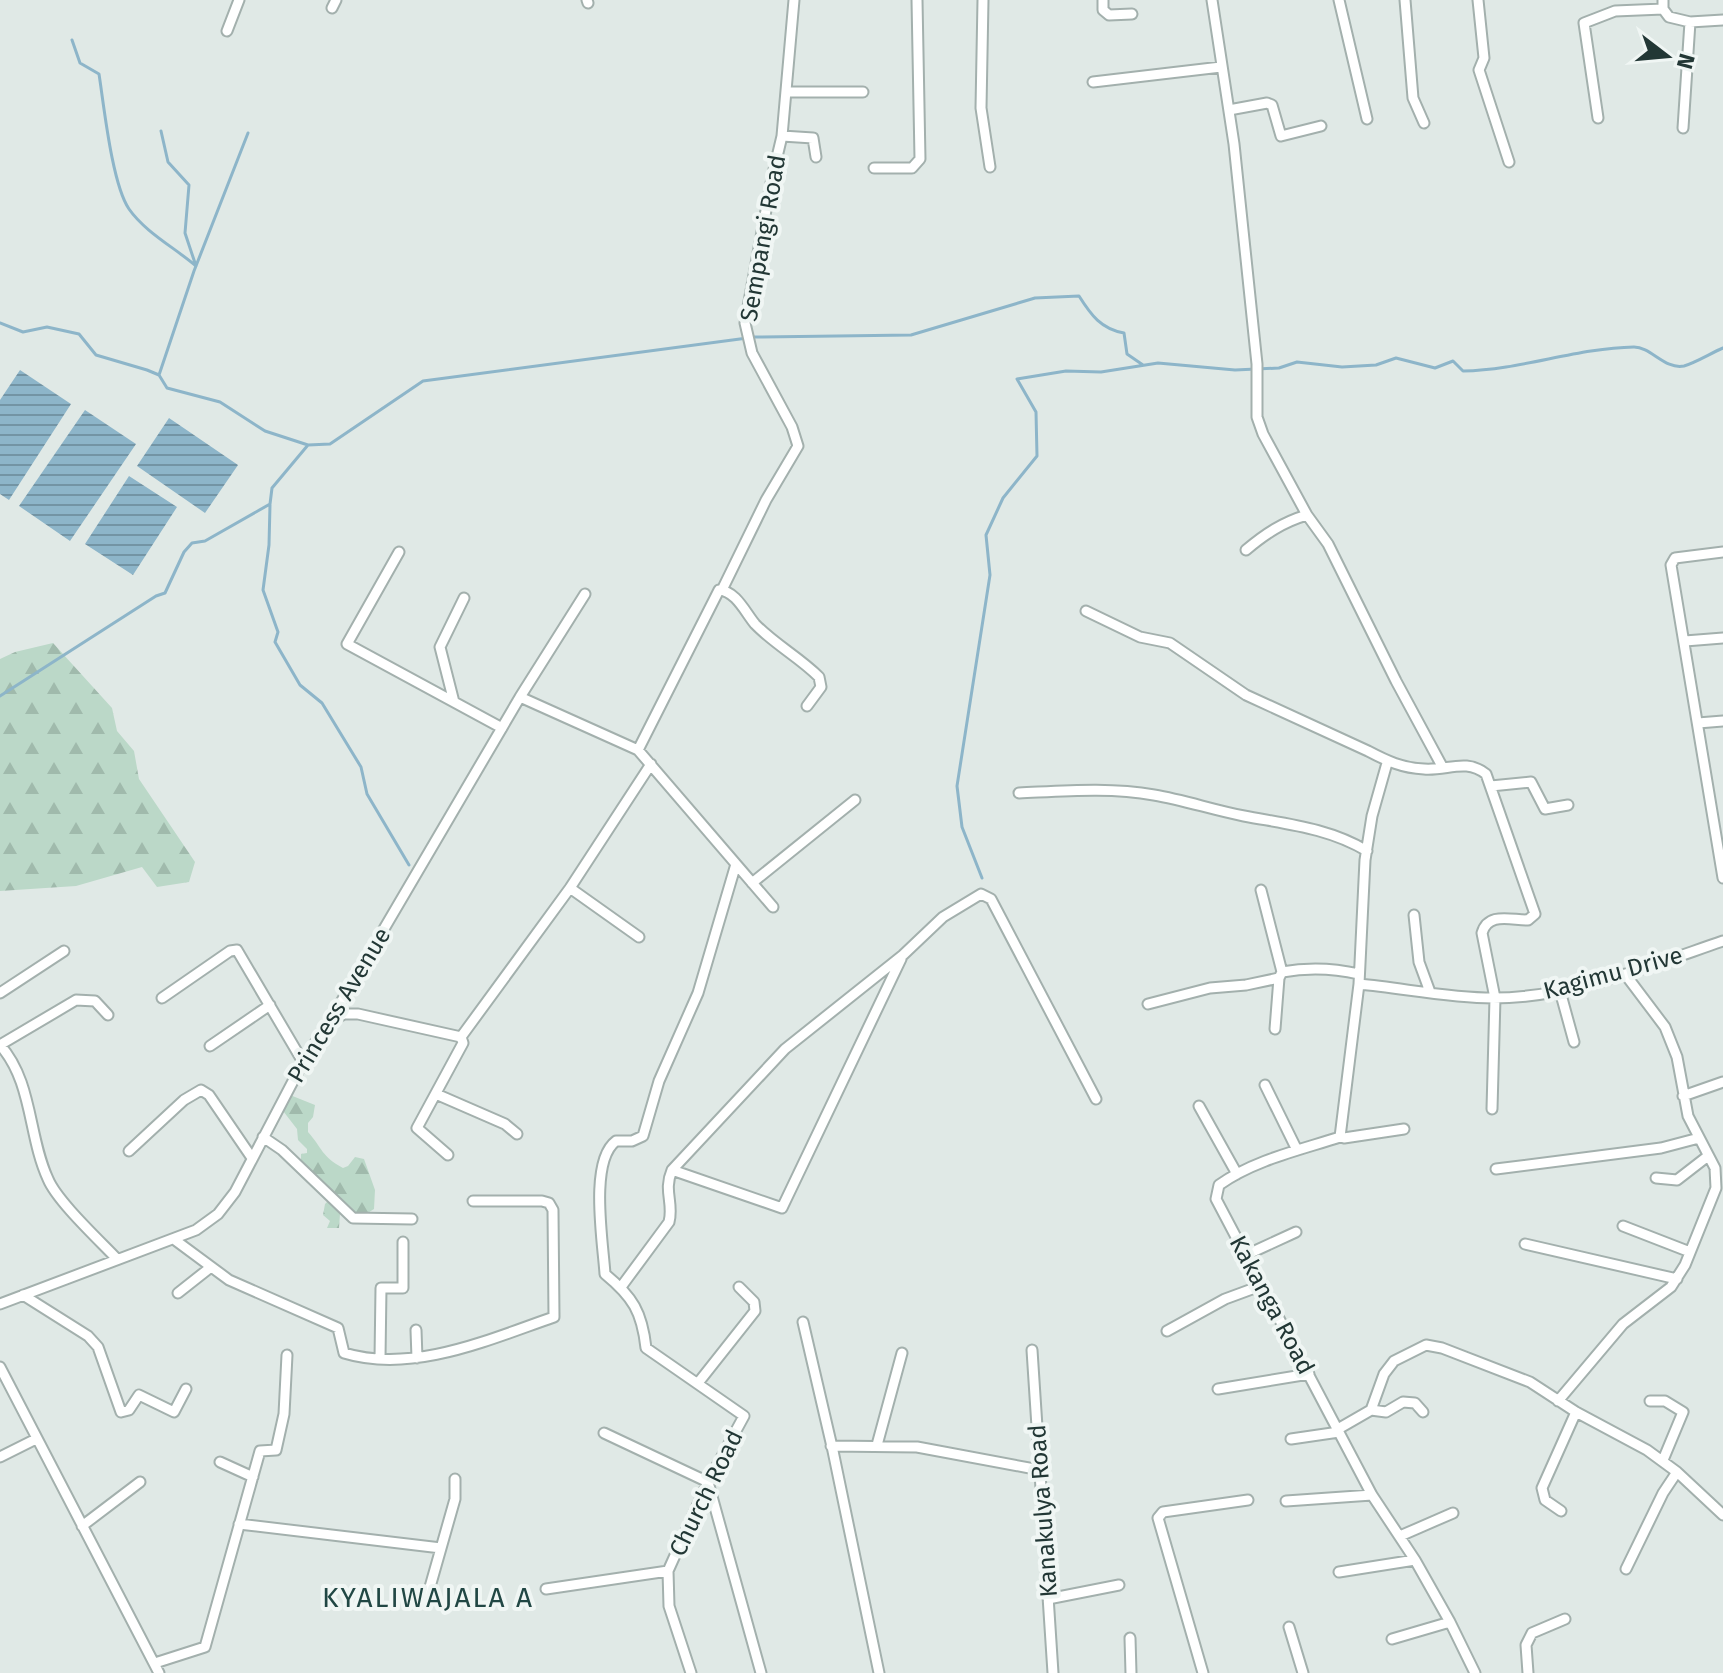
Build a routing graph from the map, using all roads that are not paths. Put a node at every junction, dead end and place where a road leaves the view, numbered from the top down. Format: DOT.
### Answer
graph roads {
  1 [pos="239,0"];
  2 [pos="794,0"];
  3 [pos="917,0"];
  4 [pos="983,0"];
  5 [pos="1103,0"];
  6 [pos="1212,0"];
  7 [pos="1339,0"];
  8 [pos="1405,0"];
  9 [pos="1478,0"];
  10 [pos="1663,5"];
  11 [pos="1132,14"];
  12 [pos="1723,20"];
  13 [pos="1690,22"];
  14 [pos="227,31"];
  15 [pos="1221,67"];
  16 [pos="1093,82"];
  17 [pos="787,92"];
  18 [pos="863,92"];
  19 [pos="1229,110"];
  20 [pos="1598,118"];
  21 [pos="1367,119"];
  22 [pos="1424,123"];
  23 [pos="1321,126"];
  24 [pos="1683,128"];
  25 [pos="782,136"];
  26 [pos="816,157"];
  27 [pos="1509,162"];
  28 [pos="990,167"];
  29 [pos="874,168"];
  30 [pos="1307,515"];
  31 [pos="1246,550"];
  32 [pos="399,552"];
  33 [pos="1723,552"];
  34 [pos="722,590"];
  35 [pos="585,594"];
  36 [pos="464,598"];
  37 [pos="1086,611"];
  38 [pos="1723,638"];
  39 [pos="1685,641"];
  40 [pos="520,697"];
  41 [pos="454,702"];
  42 [pos="807,706"];
  43 [pos="1723,721"];
  44 [pos="1698,723"];
  45 [pos="502,728"];
  46 [pos="638,750"];
  47 [pos="1387,763"];
  48 [pos="651,764"];
  49 [pos="1443,768"];
  50 [pos="1491,786"];
  51 [pos="1019,793"];
  52 [pos="855,800"];
  53 [pos="1568,805"];
  54 [pos="1367,851"];
  55 [pos="736,864"];
  56 [pos="1723,878"];
  57 [pos="752,883"];
  58 [pos="570,888"];
  59 [pos="1261,890"];
  60 [pos="773,907"];
  61 [pos="1414,915"];
  62 [pos="639,937"];
  63 [pos="1723,941"];
  64 [pos="64,951"];
  65 [pos="903,955"];
  66 [pos="1625,974"];
  67 [pos="1281,975"];
  68 [pos="1359,979"];
  69 [pos="1560,991"];
  70 [pos="1430,992"];
  71 [pos="0,993"];
  72 [pos="162,998"];
  73 [pos="1495,998"];
  74 [pos="1148,1004"];
  75 [pos="270,1005"];
  76 [pos="108,1015"];
  77 [pos="329,1022"];
  78 [pos="1275,1029"];
  79 [pos="461,1037"];
  80 [pos="1574,1042"];
  81 [pos="0,1045"];
  82 [pos="210,1046"];
  83 [pos="303,1062"];
  84 [pos="1723,1082"];
  85 [pos="1265,1085"];
  86 [pos="436,1094"];
  87 [pos="1683,1096"];
  88 [pos="1096,1099"];
  89 [pos="1199,1106"];
  90 [pos="1492,1109"];
  91 [pos="1404,1129"];
  92 [pos="517,1134"];
  93 [pos="263,1137"];
  94 [pos="1340,1137"];
  95 [pos="1699,1138"];
  96 [pos="1297,1150"];
  97 [pos="129,1151"];
  98 [pos="448,1155"];
  99 [pos="1708,1156"];
  100 [pos="252,1158"];
  101 [pos="1719,1168"];
  102 [pos="1496,1169"];
  103 [pos="672,1170"];
  104 [pos="1237,1174"];
  105 [pos="1656,1178"];
  106 [pos="473,1201"];
  107 [pos="412,1219"];
  108 [pos="1623,1226"];
  109 [pos="1296,1232"];
  110 [pos="175,1240"];
  111 [pos="403,1242"];
  112 [pos="1525,1244"];
  113 [pos="1690,1252"];
  114 [pos="1246,1255"];
  115 [pos="117,1259"];
  116 [pos="211,1267"];
  117 [pos="1677,1279"];
  118 [pos="1263,1285"];
  119 [pos="621,1287"];
  120 [pos="739,1287"];
  121 [pos="178,1293"];
  122 [pos="23,1295"];
  123 [pos="0,1304"];
  124 [pos="803,1322"];
  125 [pos="416,1330"];
  126 [pos="1167,1331"];
  127 [pos="1032,1350"];
  128 [pos="902,1353"];
  129 [pos="287,1355"];
  130 [pos="380,1358"];
  131 [pos="417,1358"];
  132 [pos="0,1367"];
  133 [pos="1309,1374"];
  134 [pos="698,1383"];
  135 [pos="186,1389"];
  136 [pos="1218,1389"];
  137 [pos="1558,1401"];
  138 [pos="1650,1401"];
  139 [pos="1371,1410"];
  140 [pos="1423,1412"];
  141 [pos="1576,1412"];
  142 [pos="1338,1431"];
  143 [pos="604,1433"];
  144 [pos="36,1439"];
  145 [pos="1291,1439"];
  146 [pos="877,1445"];
  147 [pos="831,1446"];
  148 [pos="0,1457"];
  149 [pos="1663,1460"];
  150 [pos="220,1462"];
  151 [pos="1040,1470"];
  152 [pos="1677,1472"];
  153 [pos="253,1477"];
  154 [pos="455,1479"];
  155 [pos="140,1482"];
  156 [pos="708,1482"];
  157 [pos="1372,1495"];
  158 [pos="1248,1500"];
  159 [pos="1286,1501"];
  160 [pos="1561,1511"];
  161 [pos="1453,1513"];
  162 [pos="1723,1515"];
  163 [pos="239,1524"];
  164 [pos="82,1526"];
  165 [pos="1400,1536"];
  166 [pos="441,1548"];
  167 [pos="1415,1560"];
  168 [pos="1626,1569"];
  169 [pos="668,1571"];
  170 [pos="1339,1572"];
  171 [pos="1119,1585"];
  172 [pos="546,1589"];
  173 [pos="428,1594"];
  174 [pos="1048,1599"];
  175 [pos="1565,1619"];
  176 [pos="1450,1622"];
  177 [pos="1289,1627"];
  178 [pos="1130,1638"];
  179 [pos="1392,1639"];
  180 [pos="156,1670"];
  181 [pos="757,1671"];
  182 [pos="691,1673"];
  183 [pos="879,1673"];
  184 [pos="1053,1673"];
  185 [pos="1131,1673"];
  186 [pos="1203,1673"];
  187 [pos="1303,1673"];
  188 [pos="1475,1673"];
  189 [pos="1528,1673"];
  1 -- 14 [label="street"];
  2 -- 17 [label="street, Sempangi Road"];
  3 -- 29 [label="street"];
  4 -- 28 [label="street"];
  5 -- 11 [label="street"];
  6 -- 15 [label="street"];
  7 -- 21 [label="street"];
  8 -- 22 [label="street"];
  9 -- 27 [label="street"];
  10 -- 13 [label="street"];
  10 -- 20 [label="street"];
  12 -- 13 [label="street"];
  13 -- 24 [label="street"];
  15 -- 16 [label="street"];
  15 -- 19 [label="street"];
  17 -- 18 [label="street"];
  17 -- 25 [label="street, Sempangi Road"];
  19 -- 23 [label="street"];
  19 -- 30 [label="street"];
  25 -- 26 [label="street"];
  25 -- 34 [label="street, Sempangi Road"];
  30 -- 31 [label="street"];
  30 -- 49 [label="street"];
  32 -- 41 [label="street"];
  33 -- 39 [label="street"];
  34 -- 42 [label="street"];
  34 -- 46 [label="street"];
  35 -- 40 [label="street, Princess Avenue"];
  36 -- 41 [label="street"];
  37 -- 47 [label="street"];
  38 -- 39 [label="street"];
  39 -- 44 [label="street"];
  40 -- 45 [label="street, Princess Avenue"];
  40 -- 46 [label="street"];
  41 -- 45 [label="street"];
  43 -- 44 [label="street"];
  44 -- 56 [label="street"];
  45 -- 77 [label="street, Princess Avenue"];
  46 -- 48 [label="street"];
  47 -- 49 [label="street"];
  47 -- 54 [label="street"];
  48 -- 55 [label="street"];
  48 -- 58 [label="street"];
  49 -- 50 [label="street"];
  50 -- 53 [label="street"];
  50 -- 73 [label="street"];
  51 -- 54 [label="street"];
  52 -- 57 [label="street"];
  54 -- 68 [label="street"];
  55 -- 57 [label="street"];
  55 -- 119 [label="street, Church Road"];
  57 -- 60 [label="street"];
  58 -- 62 [label="street"];
  58 -- 79 [label="street"];
  59 -- 67 [label="street"];
  61 -- 70 [label="street"];
  63 -- 66 [label="street, Kagimu Drive"];
  64 -- 71 [label="street"];
  65 -- 88 [label="street"];
  65 -- 103 [label="street"];
  65 -- 103 [label="street"];
  66 -- 69 [label="street, Kagimu Drive"];
  66 -- 87 [label="street"];
  67 -- 68 [label="street, Kagimu Drive"];
  67 -- 74 [label="street, Kagimu Drive"];
  67 -- 78 [label="street"];
  68 -- 70 [label="street, Kagimu Drive"];
  68 -- 94 [label="street"];
  69 -- 73 [label="street, Kagimu Drive"];
  69 -- 80 [label="street"];
  70 -- 73 [label="street, Kagimu Drive"];
  72 -- 75 [label="street"];
  73 -- 90 [label="street"];
  75 -- 82 [label="street"];
  75 -- 83 [label="street"];
  76 -- 81 [label="street"];
  77 -- 79 [label="street"];
  77 -- 83 [label="street, Princess Avenue"];
  79 -- 86 [label="street"];
  81 -- 115 [label="street"];
  83 -- 93 [label="street, Princess Avenue"];
  84 -- 87 [label="street"];
  85 -- 96 [label="street"];
  86 -- 92 [label="street"];
  86 -- 98 [label="street"];
  87 -- 95 [label="street"];
  89 -- 104 [label="street"];
  91 -- 94 [label="street"];
  93 -- 100 [label="street, Princess Avenue"];
  93 -- 107 [label="street"];
  94 -- 96 [label="street"];
  95 -- 99 [label="street"];
  95 -- 102 [label="street"];
  96 -- 104 [label="street"];
  97 -- 100 [label="street"];
  99 -- 101 [label="street"];
  99 -- 105 [label="street"];
  100 -- 110 [label="street, Princess Avenue"];
  101 -- 113 [label="street"];
  103 -- 119 [label="street"];
  104 -- 114 [label="street, Kakanga Road"];
  106 -- 131 [label="street"];
  108 -- 113 [label="street"];
  109 -- 114 [label="street"];
  110 -- 115 [label="street, Princess Avenue"];
  110 -- 116 [label="street"];
  111 -- 130 [label="street"];
  112 -- 117 [label="street"];
  113 -- 117 [label="street"];
  114 -- 118 [label="street, Kakanga Road"];
  115 -- 122 [label="street, Princess Avenue"];
  116 -- 121 [label="street"];
  116 -- 130 [label="street"];
  117 -- 137 [label="street"];
  118 -- 126 [label="street"];
  118 -- 133 [label="street, Kakanga Road"];
  119 -- 134 [label="street, Church Road"];
  120 -- 134 [label="street"];
  122 -- 123 [label="street, Princess Avenue"];
  122 -- 135 [label="street"];
  124 -- 147 [label="street"];
  125 -- 131 [label="street"];
  127 -- 151 [label="street, Kanakulya Road"];
  128 -- 146 [label="street"];
  129 -- 153 [label="street"];
  130 -- 131 [label="street"];
  132 -- 144 [label="street"];
  133 -- 136 [label="street"];
  133 -- 142 [label="street, Kakanga Road"];
  134 -- 156 [label="street, Church Road"];
  137 -- 139 [label="street"];
  137 -- 141 [label="street"];
  138 -- 149 [label="street"];
  139 -- 140 [label="street"];
  139 -- 142 [label="street"];
  141 -- 149 [label="street"];
  141 -- 160 [label="street"];
  142 -- 145 [label="street"];
  142 -- 157 [label="street, Kakanga Road"];
  143 -- 156 [label="street"];
  144 -- 148 [label="street"];
  144 -- 164 [label="street"];
  146 -- 147 [label="street"];
  146 -- 151 [label="street"];
  147 -- 183 [label="street"];
  149 -- 152 [label="street"];
  150 -- 153 [label="street"];
  151 -- 174 [label="street, Kanakulya Road"];
  152 -- 162 [label="street"];
  152 -- 168 [label="street"];
  153 -- 163 [label="street"];
  154 -- 166 [label="street"];
  155 -- 164 [label="street"];
  156 -- 169 [label="street, Church Road"];
  156 -- 181 [label="street"];
  157 -- 159 [label="street"];
  157 -- 165 [label="street, Kakanga Road"];
  158 -- 186 [label="street"];
  161 -- 165 [label="street"];
  163 -- 166 [label="street"];
  163 -- 180 [label="street"];
  164 -- 180 [label="street"];
  165 -- 167 [label="street, Kakanga Road"];
  166 -- 173 [label="street"];
  167 -- 170 [label="street"];
  167 -- 176 [label="street, Kakanga Road"];
  169 -- 172 [label="street"];
  169 -- 182 [label="street, Church Road"];
  171 -- 174 [label="street"];
  174 -- 184 [label="street, Kanakulya Road"];
  175 -- 189 [label="street"];
  176 -- 179 [label="street"];
  176 -- 188 [label="street, Kakanga Road"];
  177 -- 187 [label="street"];
  178 -- 185 [label="street"];
}
